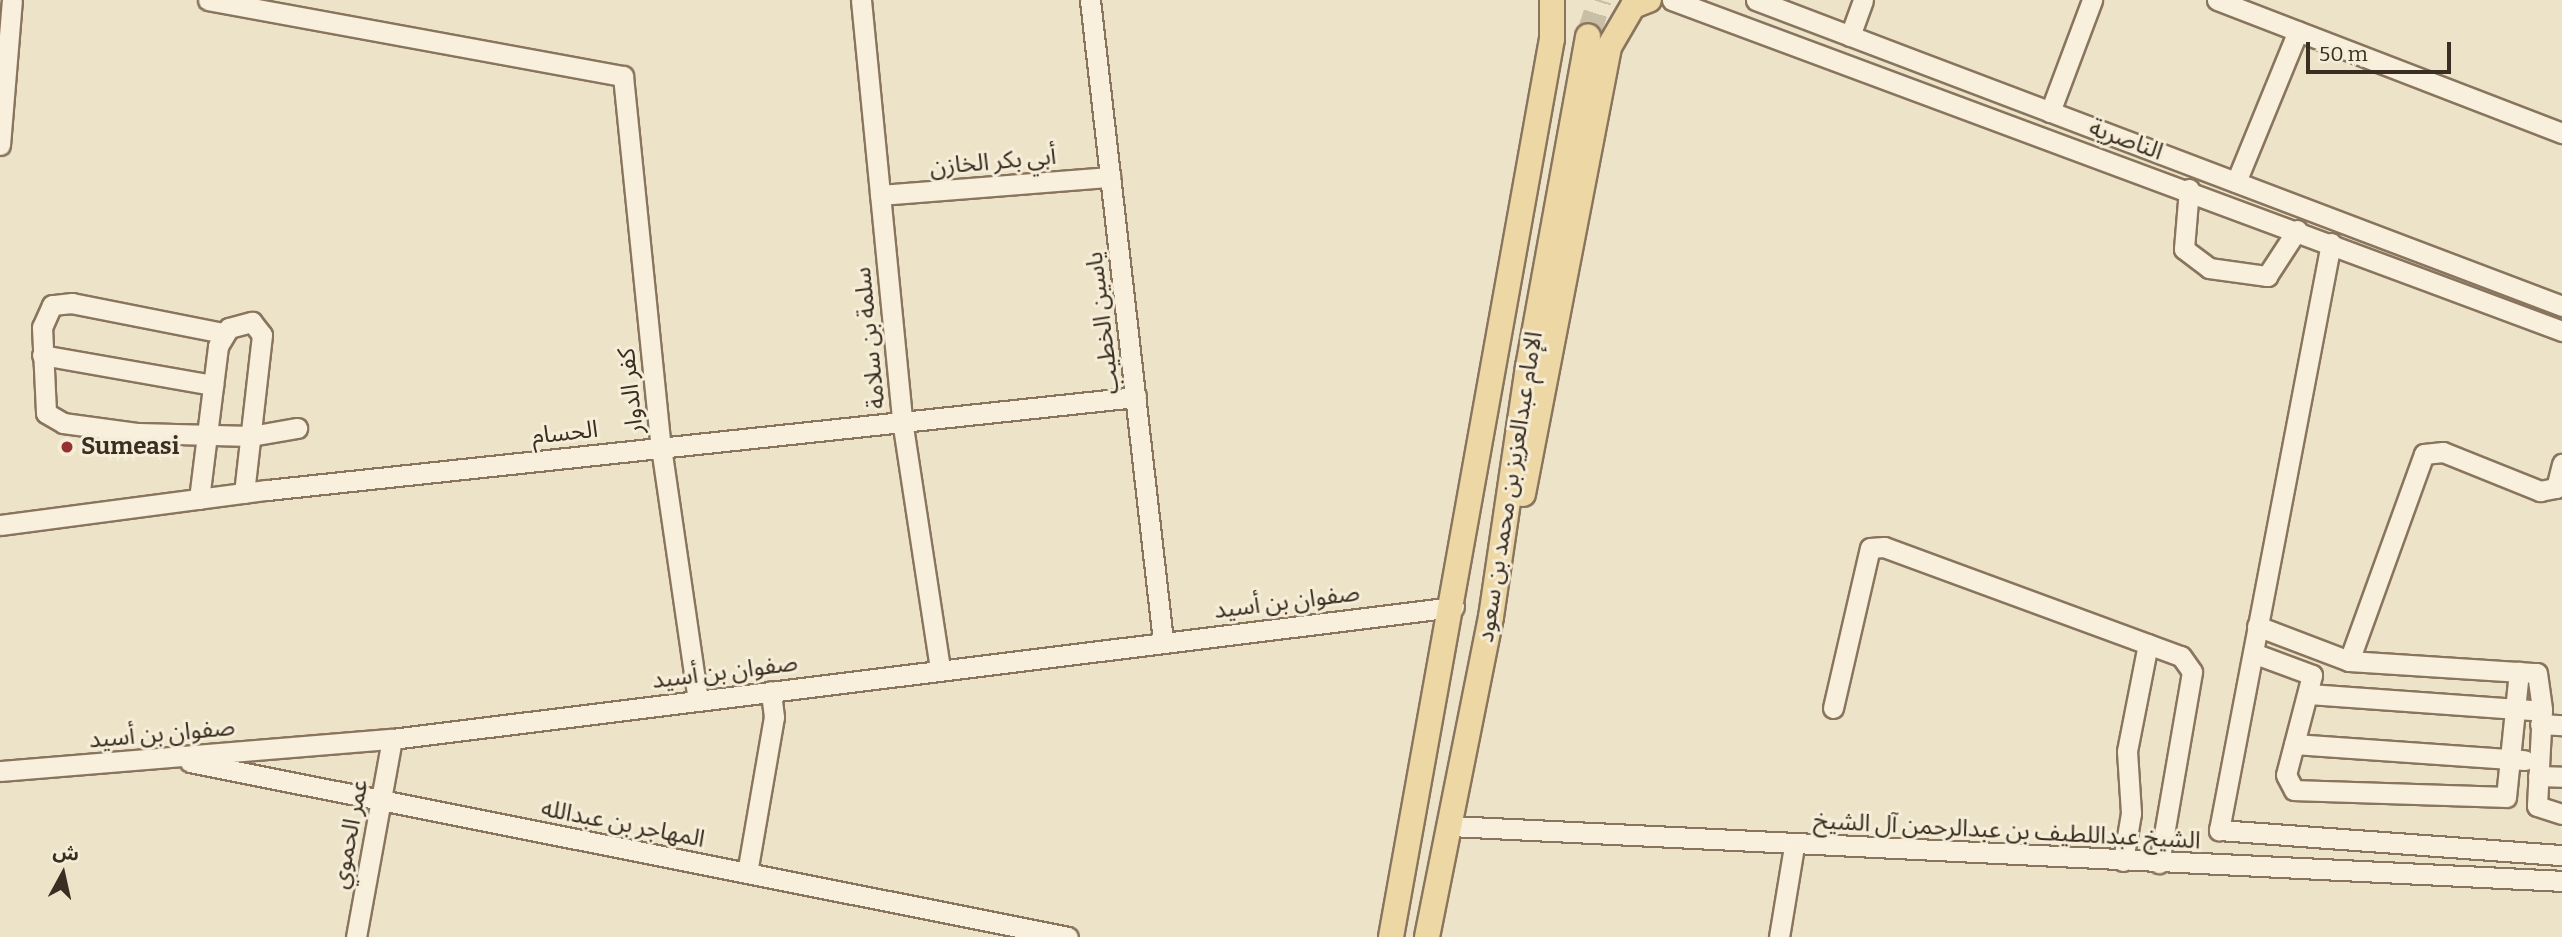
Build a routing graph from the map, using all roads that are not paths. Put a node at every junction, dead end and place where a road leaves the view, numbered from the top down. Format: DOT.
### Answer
graph roads {
  1 [pos="12,0"];
  2 [pos="208,0"];
  3 [pos="861,0"];
  4 [pos="1090,0"];
  5 [pos="1552,0"];
  6 [pos="1649,0"];
  7 [pos="1672,0"];
  8 [pos="1756,0"];
  9 [pos="1863,0"];
  10 [pos="2092,0"];
  11 [pos="2217,0"];
  12 [pos="2298,31"];
  13 [pos="1850,36"];
  14 [pos="1588,37"];
  15 [pos="2050,112"];
  16 [pos="2562,133"];
  17 [pos="0,145"];
  18 [pos="1110,177"];
  19 [pos="2236,182"];
  20 [pos="2189,189"];
  21 [pos="880,195"];
  22 [pos="2297,230"];
  23 [pos="2330,243"];
  24 [pos="2562,306"];
  25 [pos="2562,331"];
  26 [pos="223,333"];
  27 [pos="42,355"];
  28 [pos="213,385"];
  29 [pos="1136,397"];
  30 [pos="902,420"];
  31 [pos="297,428"];
  32 [pos="251,436"];
  33 [pos="206,437"];
  34 [pos="662,447"];
  35 [pos="2562,464"];
  36 [pos="244,493"];
  37 [pos="199,499"];
  38 [pos="0,525"];
  39 [pos="1454,607"];
  40 [pos="1491,617"];
  41 [pos="2256,626"];
  42 [pos="1163,641"];
  43 [pos="2148,644"];
  44 [pos="2253,653"];
  45 [pos="2348,661"];
  46 [pos="940,669"];
  47 [pos="2519,672"];
  48 [pos="771,691"];
  49 [pos="2309,694"];
  50 [pos="698,700"];
  51 [pos="1833,708"];
  52 [pos="2518,709"];
  53 [pos="2541,717"];
  54 [pos="2562,725"];
  55 [pos="392,739"];
  56 [pos="2294,744"];
  57 [pos="169,758"];
  58 [pos="2513,759"];
  59 [pos="2539,768"];
  60 [pos="0,771"];
  61 [pos="2562,777"];
  62 [pos="382,801"];
  63 [pos="2562,814"];
  64 [pos="1451,826"];
  65 [pos="1794,846"];
  66 [pos="2562,855"];
  67 [pos="2123,861"];
  68 [pos="2159,863"];
  69 [pos="747,873"];
  70 [pos="2562,881"];
  71 [pos="1009,931"];
  72 [pos="356,937"];
  73 [pos="1068,937"];
  74 [pos="1391,937"];
  75 [pos="1427,937"];
  76 [pos="1779,937"];
  1 -- 17 [label="street"];
  2 -- 34 [label="street, كفر الدوار"];
  3 -- 21 [label="street, سلمة بن سلامة"];
  4 -- 18 [label="street, ياسين الخطيب"];
  5 -- 39 [label="main road, الإمام عبدالعزيز بن محمد بن سعود"];
  6 -- 40 [label="main road"];
  7 -- 20 [label="street, الناصرية"];
  8 -- 13 [label="street, الناصرية"];
  9 -- 13 [label="street"];
  10 -- 15 [label="street"];
  11 -- 12 [label="street"];
  12 -- 16 [label="street"];
  12 -- 19 [label="street"];
  13 -- 15 [label="street, الناصرية"];
  14 -- 40 [label="main road, الإمام عبدالعزيز بن محمد بن سعود"];
  15 -- 19 [label="street, الناصرية"];
  18 -- 21 [label="street, أبي بكر الخازن"];
  18 -- 29 [label="street, ياسين الخطيب"];
  19 -- 24 [label="street, الناصرية"];
  20 -- 22 [label="street, الناصرية"];
  20 -- 22 [label="street"];
  21 -- 30 [label="street, سلمة بن سلامة"];
  22 -- 23 [label="street, الناصرية"];
  23 -- 25 [label="street, الناصرية"];
  23 -- 41 [label="street"];
  26 -- 27 [label="street"];
  26 -- 28 [label="street"];
  26 -- 32 [label="street"];
  27 -- 28 [label="street"];
  27 -- 33 [label="street"];
  28 -- 33 [label="street"];
  29 -- 30 [label="street, الحسام"];
  29 -- 42 [label="street, ياسين الخطيب"];
  30 -- 34 [label="street, الحسام"];
  30 -- 46 [label="street, سلمة بن سلامة"];
  31 -- 32 [label="street"];
  32 -- 33 [label="street"];
  32 -- 36 [label="street"];
  33 -- 37 [label="street"];
  34 -- 36 [label="street, الحسام"];
  34 -- 50 [label="street, كفر الدوار"];
  35 -- 45 [label="street"];
  36 -- 37 [label="street, الحسام"];
  37 -- 38 [label="street, الحسام"];
  39 -- 42 [label="street, صفوان بن أسيد"];
  39 -- 74 [label="main road, الإمام عبدالعزيز بن محمد بن سعود"];
  40 -- 64 [label="main road, الإمام عبدالعزيز بن محمد بن سعود"];
  41 -- 44 [label="street"];
  41 -- 45 [label="street"];
  42 -- 46 [label="street, صفوان بن أسيد"];
  43 -- 51 [label="street"];
  43 -- 67 [label="street"];
  43 -- 68 [label="street"];
  44 -- 49 [label="street"];
  44 -- 66 [label="street"];
  45 -- 47 [label="street"];
  46 -- 48 [label="street, صفوان بن أسيد"];
  47 -- 52 [label="street"];
  47 -- 53 [label="street"];
  48 -- 50 [label="street, صفوان بن أسيد"];
  48 -- 69 [label="street"];
  49 -- 52 [label="street"];
  49 -- 56 [label="street"];
  50 -- 55 [label="street, صفوان بن أسيد"];
  52 -- 53 [label="street"];
  52 -- 58 [label="street"];
  53 -- 54 [label="street"];
  53 -- 59 [label="street"];
  55 -- 57 [label="street, صفوان بن أسيد"];
  55 -- 62 [label="street, عمر الحموي"];
  56 -- 58 [label="street"];
  56 -- 58 [label="street"];
  57 -- 60 [label="street, صفوان بن أسيد"];
  57 -- 62 [label="street, المهاجر بن عبدالله"];
  58 -- 59 [label="street"];
  59 -- 61 [label="street"];
  59 -- 63 [label="street"];
  62 -- 69 [label="street, المهاجر بن عبدالله"];
  62 -- 72 [label="street, عمر الحموي"];
  64 -- 65 [label="street, الشيخ عبداللطيف بن عبدالرحمن آل الشيخ"];
  64 -- 75 [label="main road, الإمام عبدالعزيز بن محمد بن سعود"];
  65 -- 67 [label="street, الشيخ عبداللطيف بن عبدالرحمن آل الشيخ"];
  65 -- 76 [label="street"];
  67 -- 68 [label="street, الشيخ عبداللطيف بن عبدالرحمن آل الشيخ"];
  68 -- 70 [label="street, الشيخ عبداللطيف بن عبدالرحمن آل الشيخ"];
  69 -- 71 [label="street, المهاجر بن عبدالله"];
  71 -- 73 [label="street, المهاجر بن عبدالله"];
}
